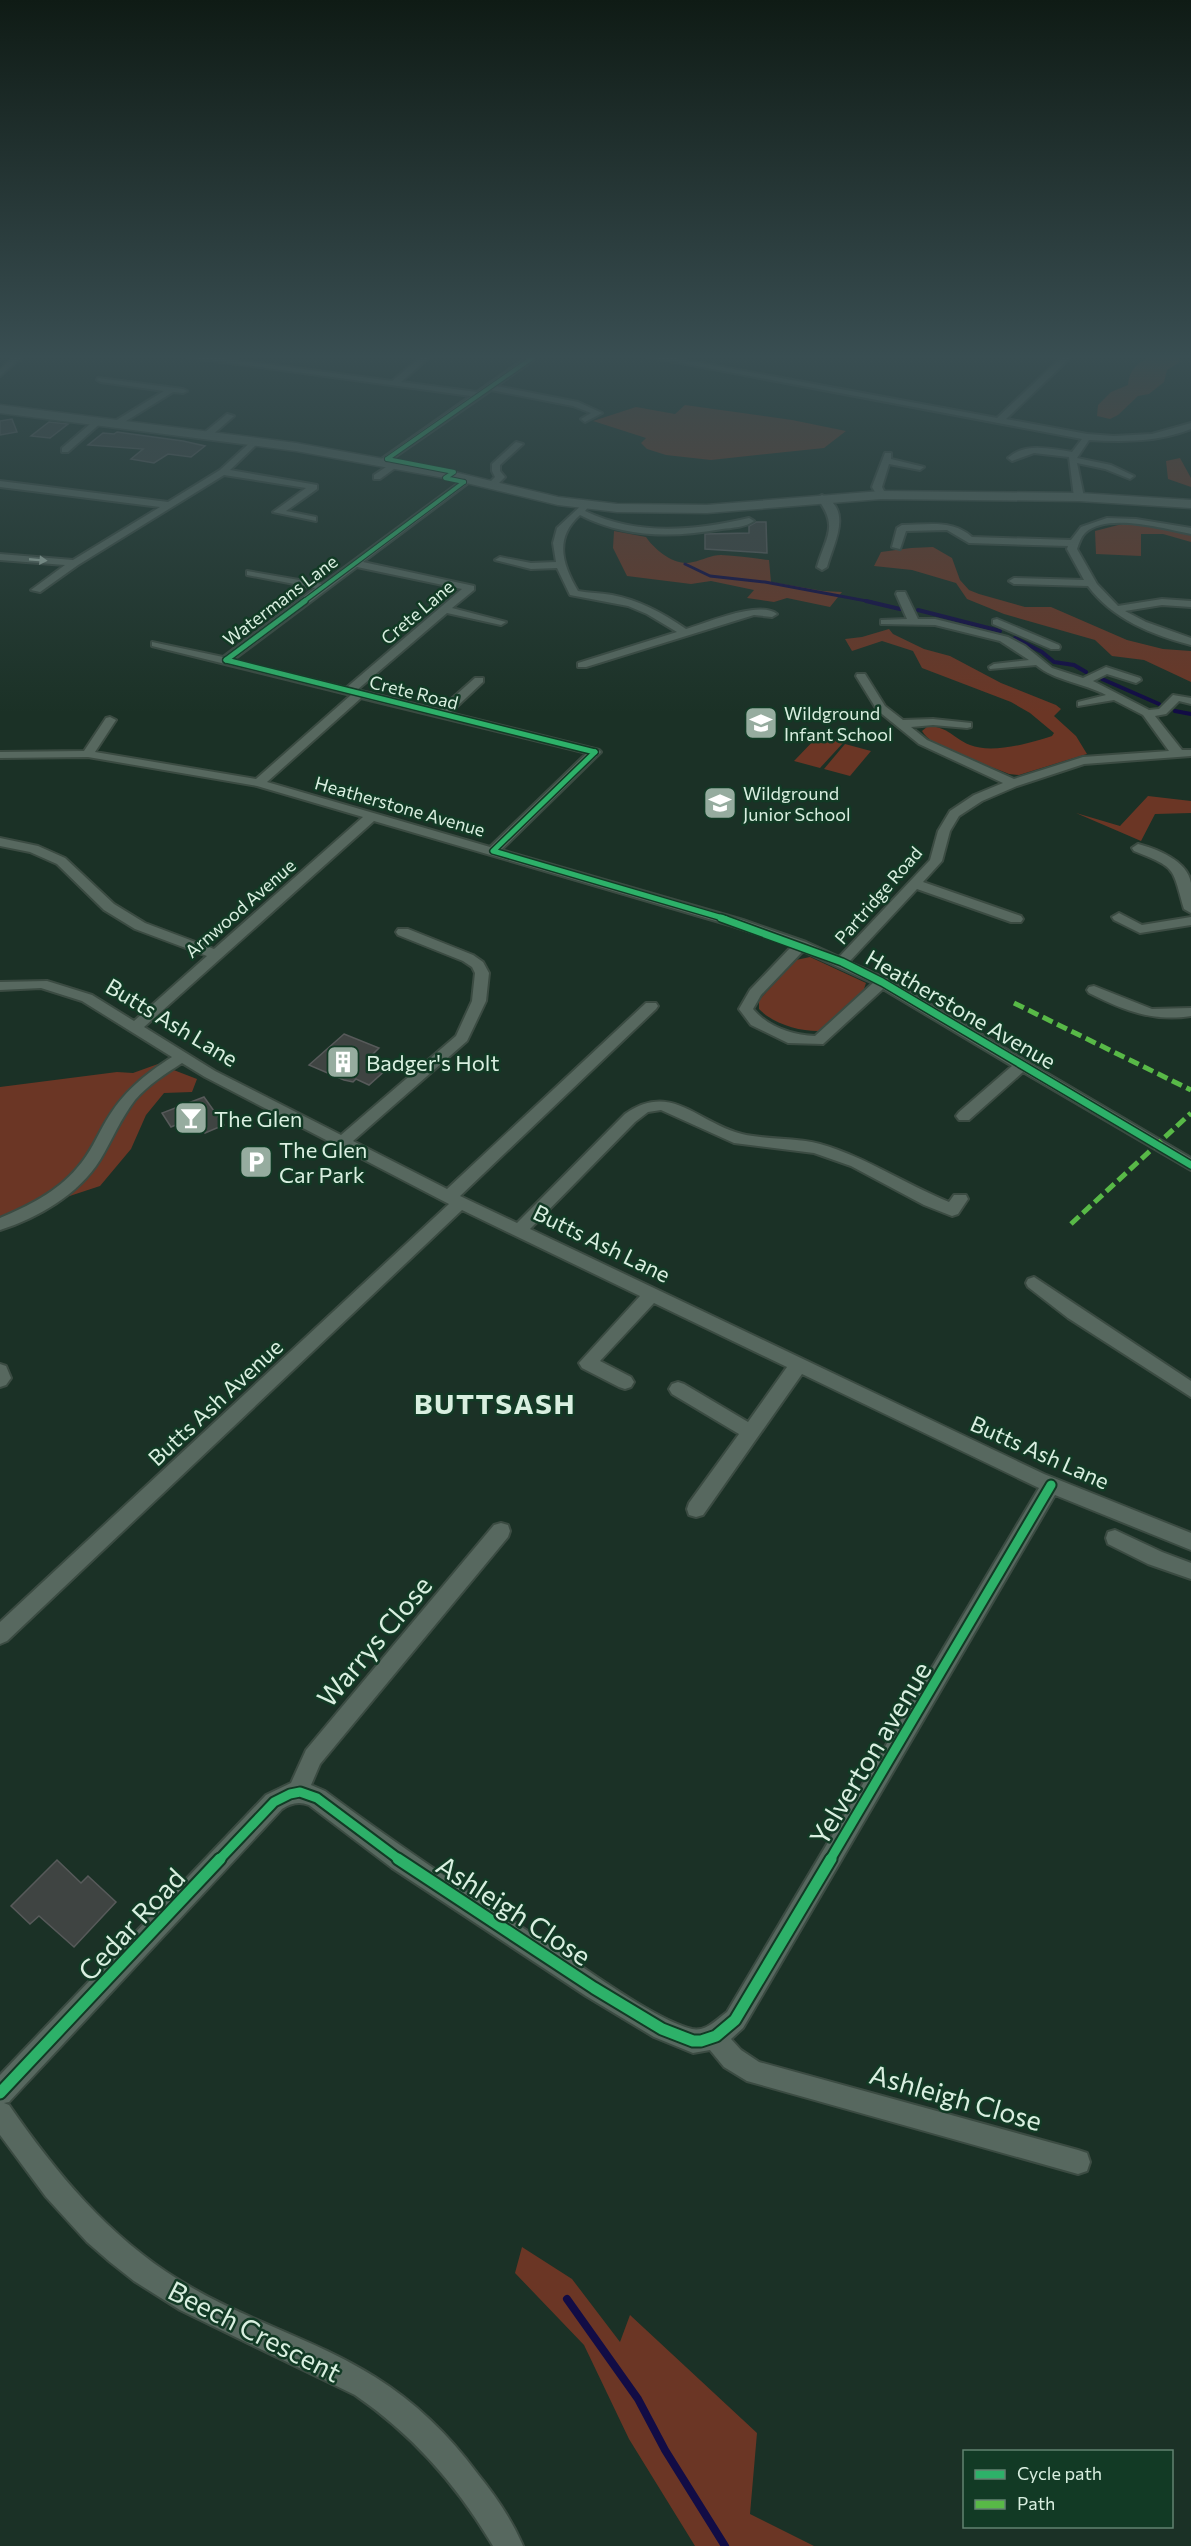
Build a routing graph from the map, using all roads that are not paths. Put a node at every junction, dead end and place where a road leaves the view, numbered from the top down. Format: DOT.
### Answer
graph roads {
  1 [pos="218,475"];
  2 [pos="240,475"];
  3 [pos="447,475"];
  4 [pos="499,475"];
  5 [pos="881,475"];
  6 [pos="1076,475"];
  7 [pos="468,479"];
  8 [pos="0,484"];
  9 [pos="493,484"];
  10 [pos="881,495"];
  11 [pos="1079,497"];
  12 [pos="822,498"];
  13 [pos="1191,504"];
  14 [pos="169,505"];
  15 [pos="583,508"];
  16 [pos="313,519"];
  17 [pos="749,521"];
  18 [pos="1191,531"];
  19 [pos="1075,543"];
  20 [pos="897,546"];
  21 [pos="0,557"];
  22 [pos="500,560"];
  23 [pos="75,563"];
  24 [pos="354,563"];
  25 [pos="562,565"];
  26 [pos="822,567"];
  27 [pos="251,573"];
  28 [pos="1014,581"];
  29 [pos="1091,583"];
  30 [pos="323,587"];
  31 [pos="36,591"];
  32 [pos="901,594"];
  33 [pos="1191,604"];
  34 [pos="1117,609"];
  35 [pos="447,610"];
  36 [pos="772,614"];
  37 [pos="913,621"];
  38 [pos="502,622"];
  39 [pos="885,622"];
  40 [pos="686,634"];
  41 [pos="1004,639"];
  42 [pos="1191,642"];
  43 [pos="156,644"];
  44 [pos="1055,647"];
  45 [pos="226,660"];
  46 [pos="1038,662"];
  47 [pos="582,665"];
  48 [pos="994,667"];
  49 [pos="861,676"];
  50 [pos="479,680"];
  51 [pos="1136,680"];
  52 [pos="1085,681"];
  53 [pos="354,692"];
  54 [pos="1116,696"];
  55 [pos="1191,701"];
  56 [pos="1082,704"];
  57 [pos="1147,713"];
  58 [pos="442,714"];
  59 [pos="110,720"];
  60 [pos="901,724"];
  61 [pos="967,725"];
  62 [pos="1185,753"];
  63 [pos="88,754"];
  64 [pos="0,755"];
  65 [pos="259,783"];
  66 [pos="1013,783"];
  67 [pos="371,817"];
  68 [pos="0,842"];
  69 [pos="1138,848"];
  70 [pos="493,851"];
  71 [pos="1188,879"];
  72 [pos="916,884"];
  73 [pos="1191,909"];
  74 [pos="1119,917"];
  75 [pos="1016,919"];
  76 [pos="1191,921"];
  77 [pos="403,932"];
  78 [pos="801,945"];
  79 [pos="215,954"];
  80 [pos="842,962"];
  81 [pos="882,982"];
  82 [pos="0,987"];
  83 [pos="1094,990"];
  84 [pos="651,1006"];
  85 [pos="1191,1012"];
  86 [pos="134,1028"];
  87 [pos="183,1056"];
  88 [pos="1023,1064"];
  89 [pos="964,1116"];
  90 [pos="739,1139"];
  91 [pos="342,1142"];
  92 [pos="727,1152"];
  93 [pos="1191,1165"];
  94 [pos="455,1199"];
  95 [pos="960,1199"];
  96 [pos="0,1224"];
  97 [pos="519,1230"];
  98 [pos="1034,1283"];
  99 [pos="653,1293"];
  100 [pos="799,1364"];
  101 [pos="0,1371"];
  102 [pos="0,1380"];
  103 [pos="625,1382"];
  104 [pos="678,1389"];
  105 [pos="1191,1390"];
  106 [pos="750,1432"];
  107 [pos="1051,1485"];
  108 [pos="696,1509"];
  109 [pos="501,1532"];
  110 [pos="1115,1538"];
  111 [pos="1191,1542"];
  112 [pos="1190,1565"];
  113 [pos="0,1635"];
  114 [pos="298,1791"];
  115 [pos="716,2036"];
  116 [pos="0,2093"];
  117 [pos="0,2114"];
  118 [pos="1078,2162"];
  119 [pos="509,2546"];
  1 -- 14 [label="street"];
  2 -- 16 [label="street"];
  3 -- 7 [label="street"];
  4 -- 9 [label="street"];
  5 -- 10 [label="street"];
  6 -- 11 [label="street"];
  7 -- 9 [label="street"];
  7 -- 24 [label="street, Watermans Lane"];
  8 -- 14 [label="street"];
  9 -- 15 [label="street"];
  10 -- 11 [label="street"];
  10 -- 12 [label="street"];
  11 -- 13 [label="street"];
  12 -- 15 [label="street"];
  12 -- 26 [label="street"];
  14 -- 23 [label="street"];
  15 -- 17 [label="street"];
  15 -- 25 [label="street"];
  18 -- 19 [label="street"];
  19 -- 20 [label="street"];
  19 -- 29 [label="street"];
  21 -- 23 [label="street, one-way"];
  22 -- 25 [label="street"];
  23 -- 31 [label="street"];
  24 -- 30 [label="street, Watermans Lane"];
  24 -- 35 [label="street, Crete Lane"];
  25 -- 40 [label="street"];
  27 -- 30 [label="street"];
  28 -- 29 [label="street"];
  29 -- 34 [label="street"];
  30 -- 45 [label="street, Watermans Lane"];
  32 -- 37 [label="street"];
  33 -- 34 [label="street"];
  34 -- 42 [label="street"];
  35 -- 38 [label="street"];
  35 -- 53 [label="street, Crete Lane"];
  36 -- 40 [label="street"];
  37 -- 39 [label="street"];
  37 -- 41 [label="street"];
  40 -- 47 [label="street"];
  41 -- 44 [label="street"];
  41 -- 46 [label="street"];
  43 -- 45 [label="street, Crete Road"];
  45 -- 53 [label="street, Crete Road"];
  46 -- 48 [label="street"];
  46 -- 52 [label="street"];
  49 -- 60 [label="street"];
  50 -- 58 [label="street"];
  51 -- 52 [label="street"];
  52 -- 54 [label="street"];
  53 -- 58 [label="street, Crete Road"];
  53 -- 65 [label="street, Crete Lane"];
  54 -- 56 [label="street"];
  54 -- 57 [label="street"];
  55 -- 57 [label="street"];
  57 -- 62 [label="street"];
  58 -- 70 [label="street, Crete Road"];
  59 -- 63 [label="street"];
  60 -- 61 [label="street"];
  60 -- 66 [label="street"];
  62 -- 66 [label="street, Partridge Road"];
  63 -- 64 [label="street, Heatherstone Avenue"];
  63 -- 65 [label="street, Heatherstone Avenue"];
  65 -- 67 [label="street, Heatherstone Avenue"];
  66 -- 72 [label="street, Partridge Road"];
  67 -- 70 [label="street, Heatherstone Avenue"];
  67 -- 79 [label="street, Arnwood Avenue"];
  68 -- 79 [label="street"];
  69 -- 71 [label="street"];
  70 -- 78 [label="street, Heatherstone Avenue"];
  71 -- 73 [label="street"];
  72 -- 75 [label="street"];
  72 -- 80 [label="street, Partridge Road"];
  74 -- 76 [label="street"];
  77 -- 91 [label="street"];
  78 -- 80 [label="street, Heatherstone Avenue"];
  78 -- 81 [label="street"];
  79 -- 86 [label="street, Arnwood Avenue"];
  80 -- 81 [label="street, Heatherstone Avenue"];
  81 -- 88 [label="street, Heatherstone Avenue"];
  82 -- 86 [label="street, Butts Ash Lane"];
  83 -- 85 [label="street"];
  84 -- 94 [label="street, Butts Ash Avenue"];
  86 -- 87 [label="street, Butts Ash Lane"];
  87 -- 91 [label="street, Butts Ash Lane"];
  87 -- 96 [label="street"];
  88 -- 89 [label="street"];
  88 -- 93 [label="street, Heatherstone Avenue"];
  90 -- 92 [label="street"];
  90 -- 95 [label="street"];
  90 -- 97 [label="street"];
  91 -- 94 [label="street, Butts Ash Lane"];
  94 -- 97 [label="street, Butts Ash Lane"];
  94 -- 113 [label="street, Butts Ash Avenue"];
  97 -- 99 [label="street, Butts Ash Lane"];
  98 -- 105 [label="street"];
  99 -- 100 [label="street, Butts Ash Lane"];
  99 -- 103 [label="street"];
  100 -- 106 [label="street"];
  100 -- 107 [label="street, Butts Ash Lane"];
  101 -- 102 [label="street"];
  104 -- 106 [label="street"];
  106 -- 108 [label="street"];
  107 -- 111 [label="street, Butts Ash Lane"];
  107 -- 115 [label="street, Yelverton avenue"];
  109 -- 114 [label="street, Warrys Close"];
  110 -- 112 [label="street"];
  114 -- 115 [label="street, Ashleigh Close"];
  114 -- 116 [label="street, Cedar Road"];
  115 -- 118 [label="street, Ashleigh Close"];
  117 -- 119 [label="street, Beech Crescent"];
}
